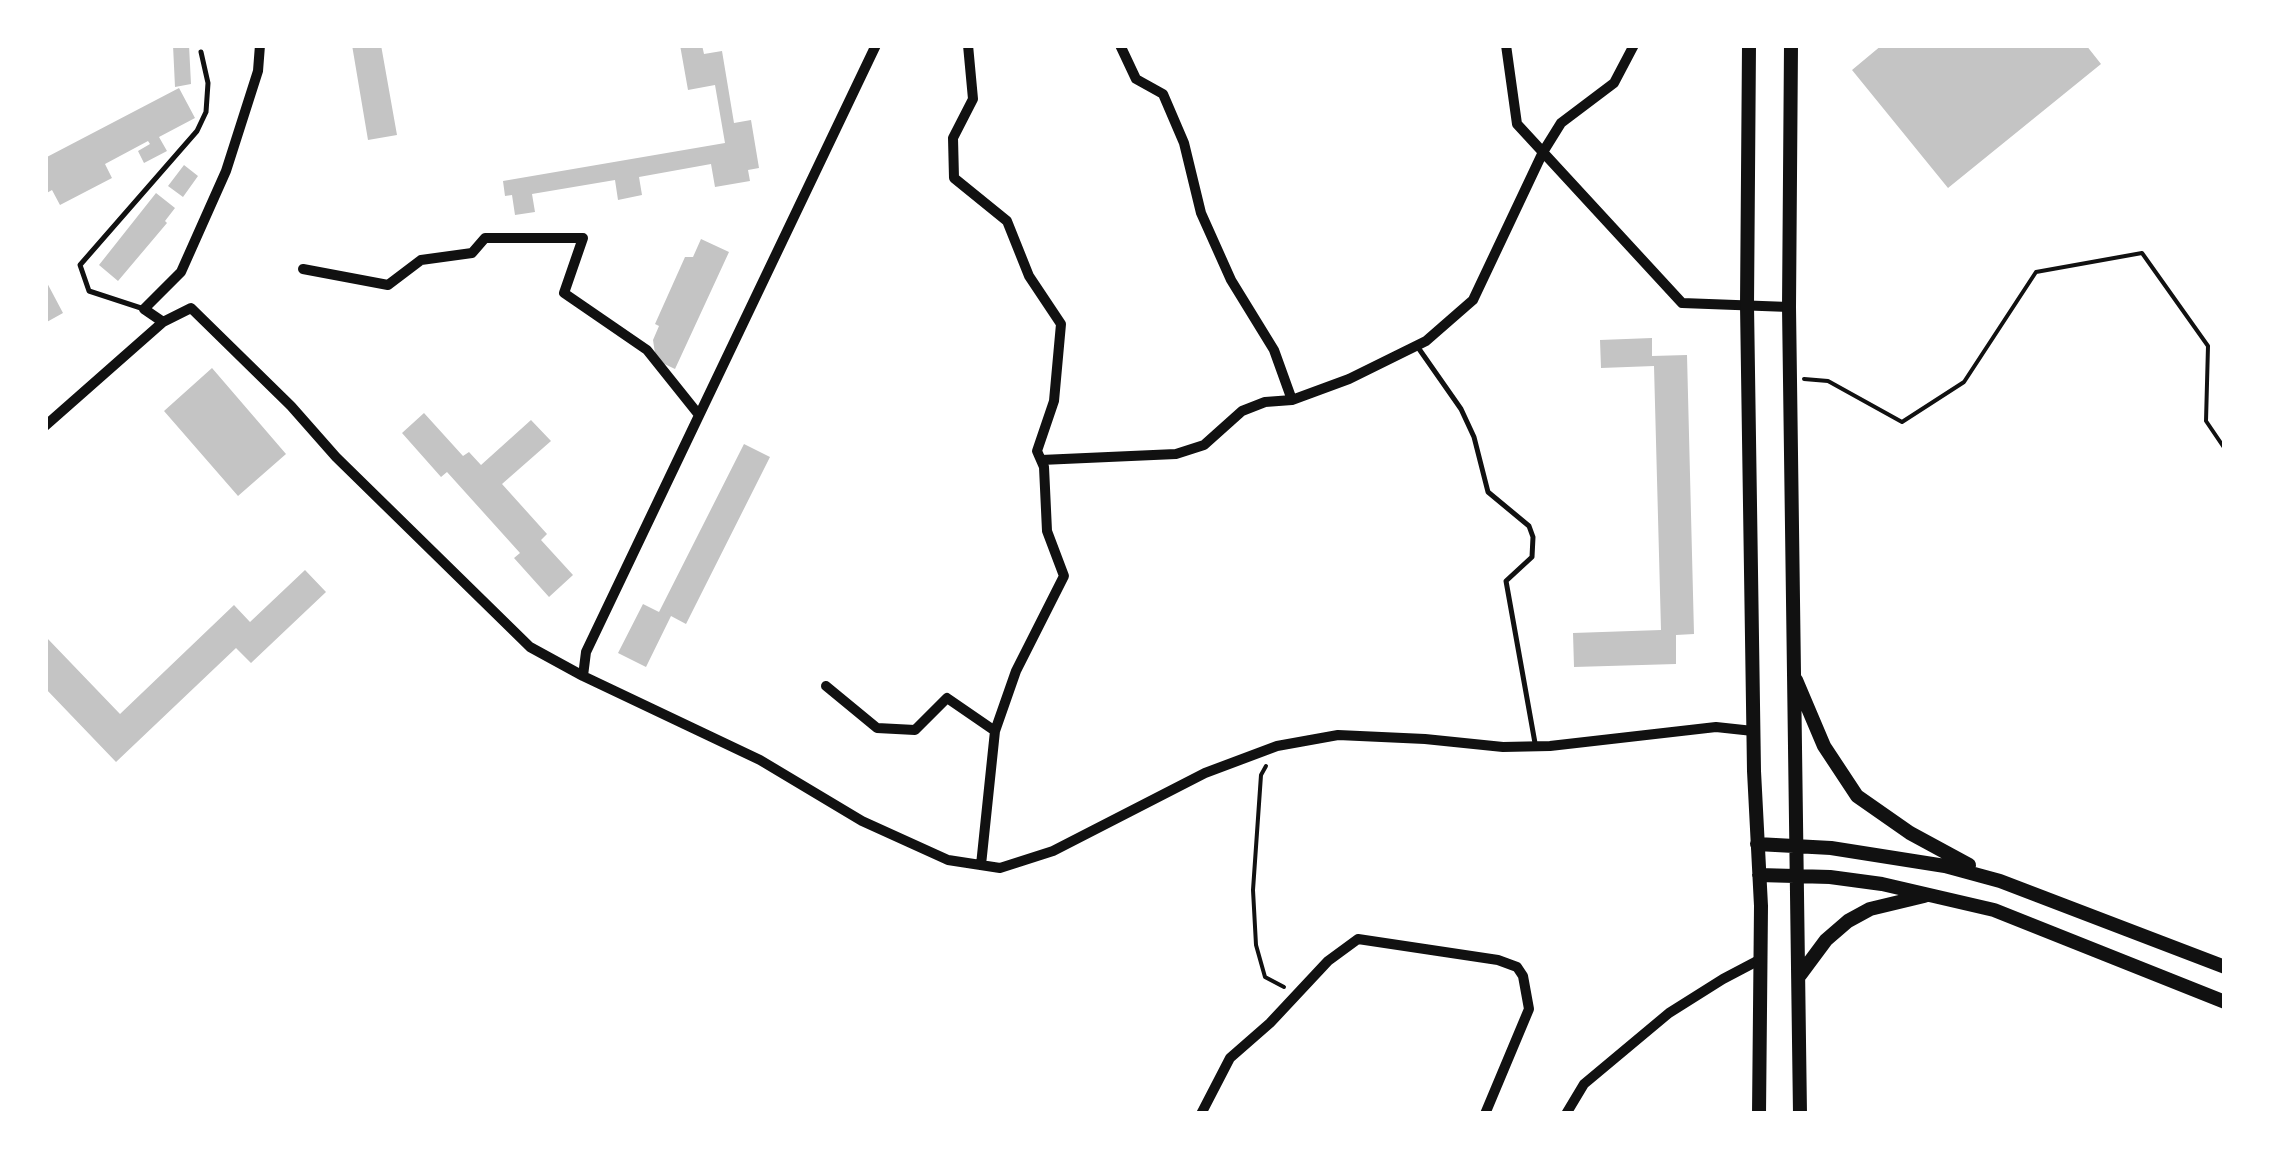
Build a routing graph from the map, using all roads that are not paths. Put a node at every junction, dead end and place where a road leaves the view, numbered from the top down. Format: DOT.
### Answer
graph roads {
  1 [pos="260,45"];
  2 [pos="876,45"];
  3 [pos="968,45"];
  4 [pos="1120,45"];
  5 [pos="1506,45"];
  6 [pos="1634,45"];
  7 [pos="1749,45"];
  8 [pos="1791,45"];
  9 [pos="201,52"];
  10 [pos="1543,152"];
  11 [pos="304,270"];
  12 [pos="1747,305"];
  13 [pos="1789,307"];
  14 [pos="144,309"];
  15 [pos="162,322"];
  16 [pos="1417,346"];
  17 [pos="1292,400"];
  18 [pos="699,415"];
  19 [pos="45,426"];
  20 [pos="1041,460"];
  21 [pos="1793,672"];
  22 [pos="584,676"];
  23 [pos="826,686"];
  24 [pos="995,731"];
  25 [pos="1753,731"];
  26 [pos="1535,746"];
  27 [pos="1757,844"];
  28 [pos="1796,846"];
  29 [pos="980,865"];
  30 [pos="1759,874"];
  31 [pos="1796,876"];
  32 [pos="2000,881"];
  33 [pos="1935,895"];
  34 [pos="1760,959"];
  35 [pos="2225,968"];
  36 [pos="1800,976"];
  37 [pos="2225,1002"];
  38 [pos="1201,1114"];
  39 [pos="1485,1114"];
  40 [pos="1566,1114"];
  41 [pos="1760,1114"];
  42 [pos="1800,1114"];
  1 -- 14 [label="street"];
  2 -- 18 [label="street"];
  3 -- 20 [label="street"];
  4 -- 17 [label="street"];
  5 -- 10 [label="street"];
  6 -- 10 [label="street"];
  7 -- 12 [label="main road"];
  8 -- 13 [label="main road"];
  9 -- 14 [label="lane"];
  10 -- 12 [label="street"];
  10 -- 16 [label="street"];
  11 -- 18 [label="street"];
  12 -- 13 [label="street"];
  12 -- 25 [label="main road"];
  13 -- 21 [label="main road"];
  14 -- 15 [label="street"];
  15 -- 19 [label="street"];
  15 -- 22 [label="street"];
  16 -- 17 [label="street"];
  16 -- 26 [label="lane"];
  17 -- 20 [label="street"];
  18 -- 22 [label="street"];
  20 -- 24 [label="street"];
  21 -- 28 [label="main road"];
  21 -- 32 [label="main road"];
  22 -- 29 [label="street"];
  23 -- 24 [label="street"];
  24 -- 29 [label="street"];
  25 -- 26 [label="street"];
  25 -- 27 [label="main road"];
  26 -- 29 [label="street"];
  27 -- 28 [label="main road"];
  27 -- 30 [label="main road"];
  28 -- 31 [label="main road"];
  28 -- 32 [label="main road"];
  30 -- 31 [label="main road"];
  30 -- 34 [label="main road"];
  31 -- 33 [label="main road"];
  31 -- 36 [label="main road"];
  32 -- 35 [label="main road"];
  33 -- 36 [label="main road"];
  33 -- 37 [label="main road"];
  34 -- 40 [label="street"];
  34 -- 41 [label="main road"];
  36 -- 42 [label="main road"];
  38 -- 39 [label="street"];
}
